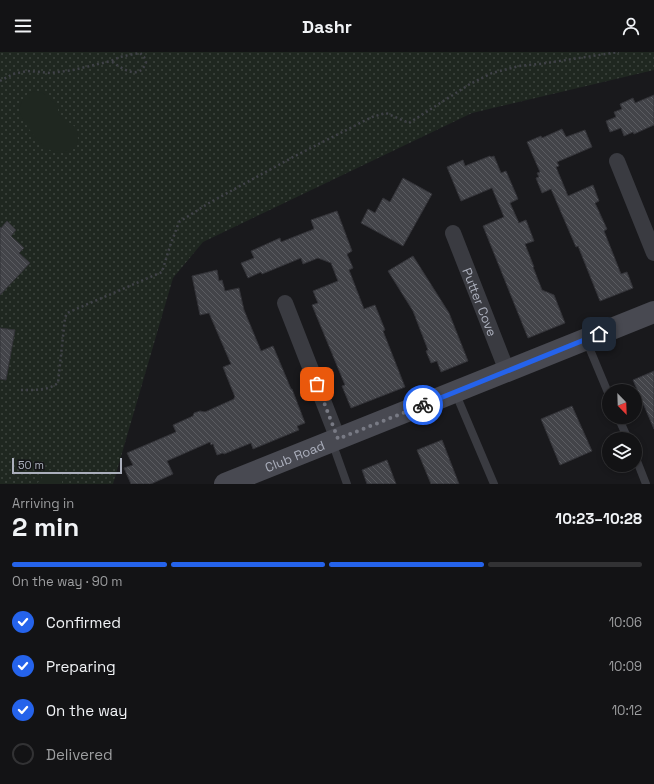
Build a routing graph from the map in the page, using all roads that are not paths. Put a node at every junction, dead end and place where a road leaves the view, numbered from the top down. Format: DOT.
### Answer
graph roads {
  1 [pos="617,161"];
  2 [pos="453,233"];
  3 [pos="654,253"];
  4 [pos="285,303"];
  5 [pos="654,312"];
  6 [pos="586,339"];
  7 [pos="507,371"];
  8 [pos="604,384"];
  9 [pos="455,392"];
  10 [pos="335,440"];
  11 [pos="641,472"];
  12 [pos="225,484"];
  13 [pos="347,484"];
  14 [pos="494,484"];
  15 [pos="646,484"];
  1 -- 3 [label="street"];
  2 -- 7 [label="street, Putter Cove"];
  4 -- 10 [label="street"];
  5 -- 6 [label="street, Club Road"];
  6 -- 7 [label="street, Club Road"];
  6 -- 8 [label="lane"];
  7 -- 9 [label="street, Club Road"];
  9 -- 10 [label="street, Club Road"];
  9 -- 14 [label="lane"];
  10 -- 12 [label="street, Club Road"];
  10 -- 13 [label="lane"];
  11 -- 15 [label="lane"];
}
